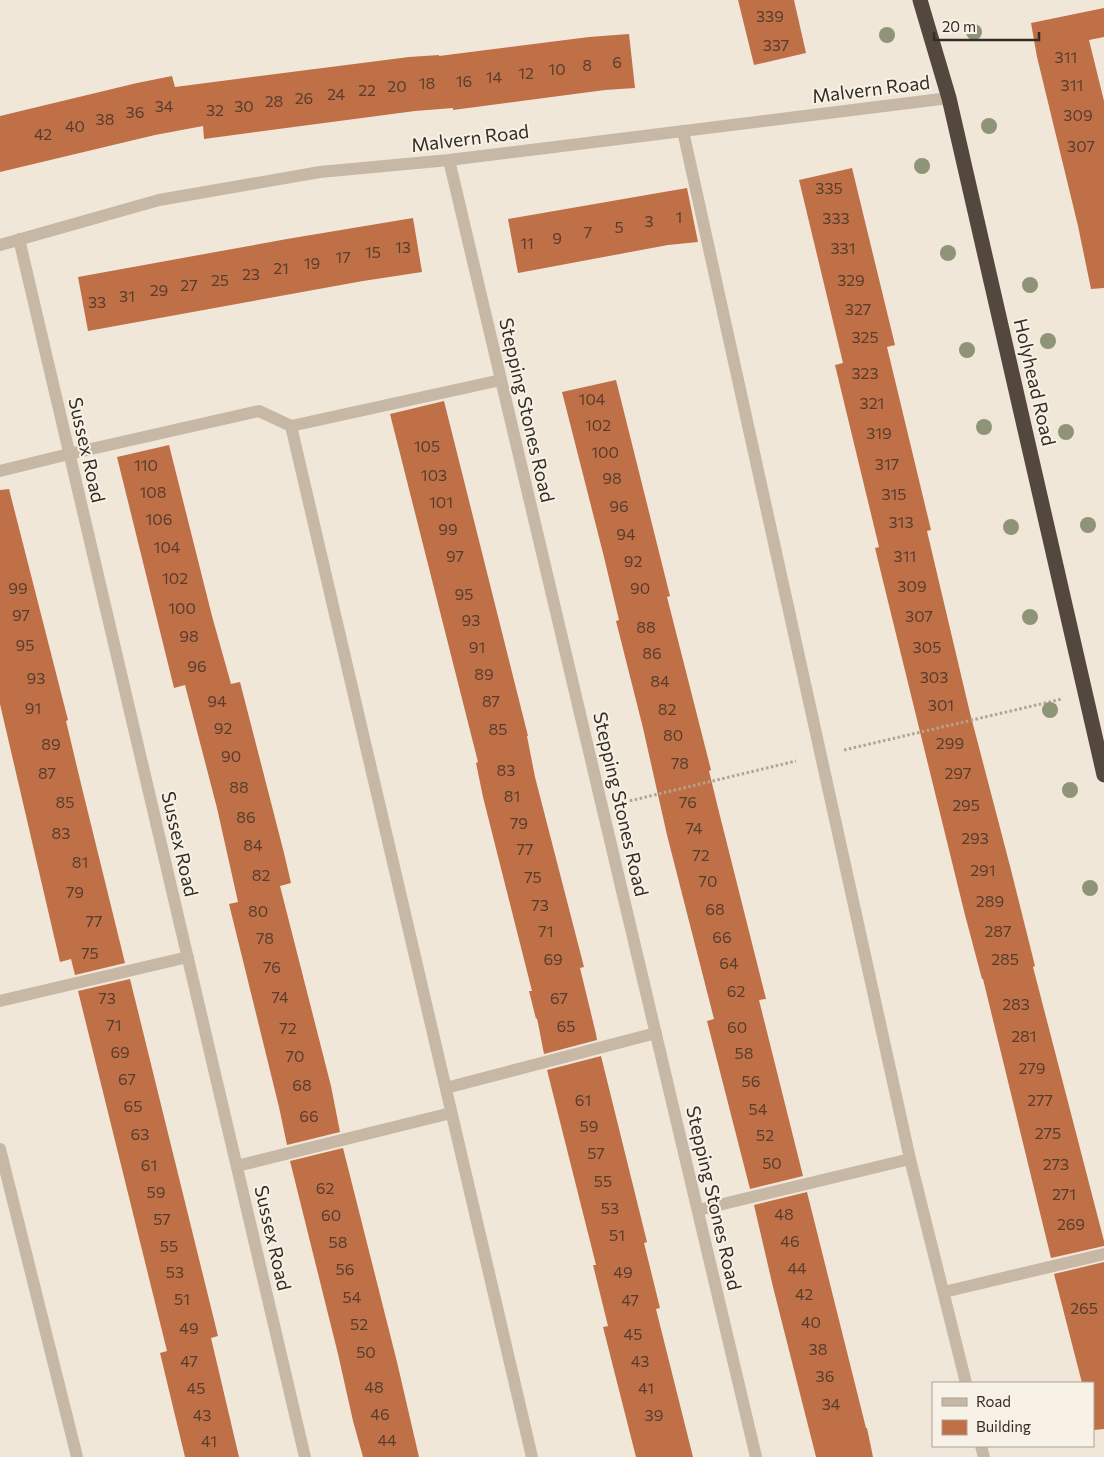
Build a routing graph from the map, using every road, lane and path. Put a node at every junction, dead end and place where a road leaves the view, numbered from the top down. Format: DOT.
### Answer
graph roads {
  1 [pos="920,0"];
  2 [pos="949,98"];
  3 [pos="683,131"];
  4 [pos="449,160"];
  5 [pos="19,239"];
  6 [pos="0,245"];
  7 [pos="501,380"];
  8 [pos="291,426"];
  9 [pos="69,454"];
  10 [pos="0,471"];
  11 [pos="1104,775"];
  12 [pos="188,958"];
  13 [pos="0,1001"];
  14 [pos="656,1033"];
  15 [pos="446,1088"];
  16 [pos="452,1113"];
  17 [pos="0,1148"];
  18 [pos="910,1159"];
  19 [pos="237,1166"];
  20 [pos="698,1210"];
  21 [pos="1104,1254"];
  22 [pos="944,1292"];
  23 [pos="966,1382"];
  24 [pos="77,1457"];
  25 [pos="305,1457"];
  26 [pos="532,1457"];
  27 [pos="756,1457"];
  1 -- 2 [label="highway, Holyhead Road"];
  2 -- 3 [label="street, Malvern Road"];
  2 -- 11 [label="highway, Holyhead Road"];
  3 -- 4 [label="street, Malvern Road"];
  3 -- 18 [label="street"];
  4 -- 5 [label="street, Malvern Road"];
  4 -- 7 [label="street, Stepping Stones Road"];
  5 -- 6 [label="street, Malvern Road"];
  5 -- 9 [label="street, Sussex Road"];
  7 -- 8 [label="street"];
  7 -- 14 [label="street, Stepping Stones Road"];
  8 -- 9 [label="street"];
  8 -- 15 [label="street"];
  9 -- 10 [label="street"];
  9 -- 12 [label="street, Sussex Road"];
  12 -- 13 [label="street"];
  12 -- 19 [label="street, Sussex Road"];
  14 -- 15 [label="street"];
  14 -- 20 [label="street, Stepping Stones Road"];
  15 -- 16 [label="street"];
  16 -- 19 [label="street"];
  16 -- 26 [label="street"];
  17 -- 24 [label="street"];
  18 -- 20 [label="street"];
  18 -- 22 [label="street"];
  19 -- 25 [label="street, Sussex Road"];
  20 -- 27 [label="street, Stepping Stones Road"];
  21 -- 22 [label="street"];
  22 -- 23 [label="street"];
}
